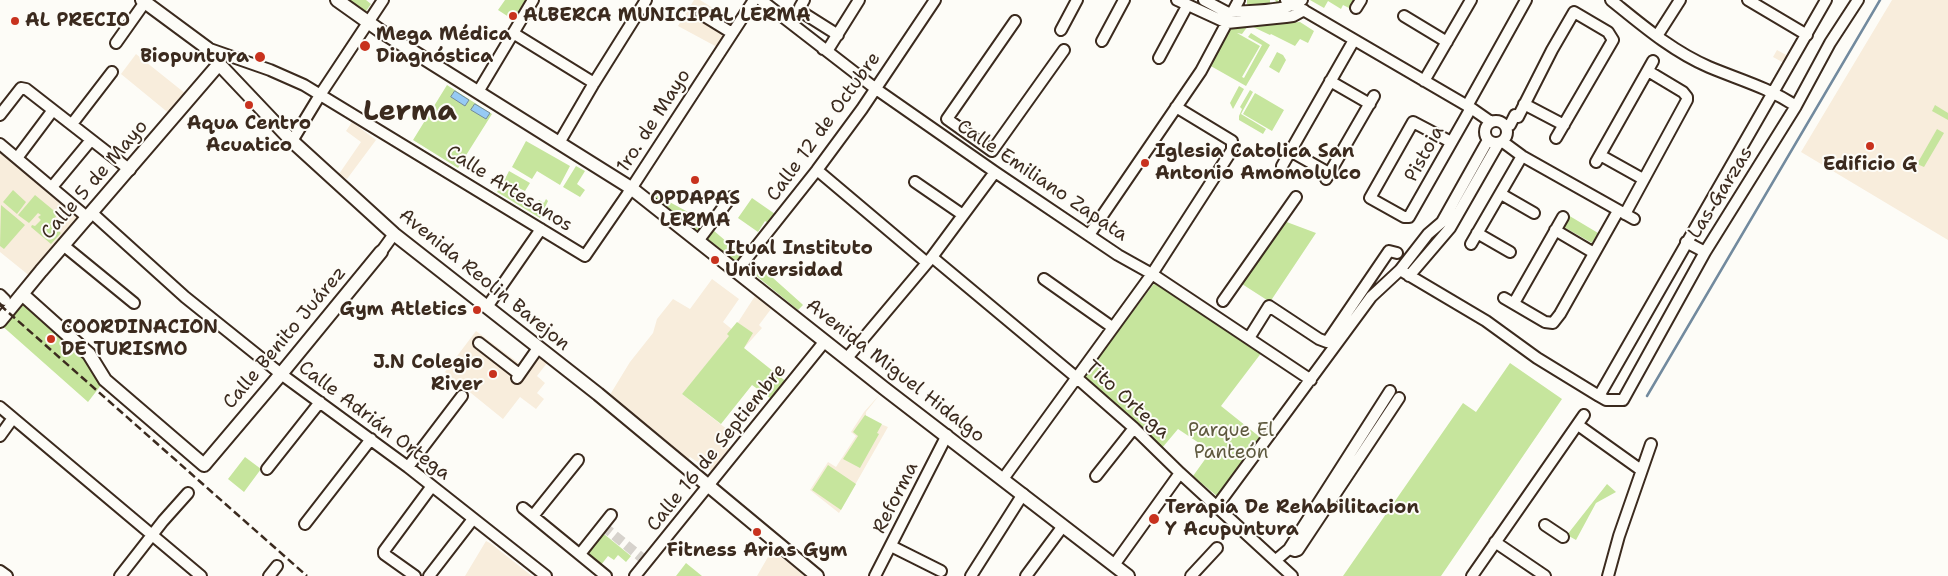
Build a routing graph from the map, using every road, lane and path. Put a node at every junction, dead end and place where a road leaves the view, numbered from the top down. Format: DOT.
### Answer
graph roads {
  1 [pos="337,0"];
  2 [pos="383,0"];
  3 [pos="533,0"];
  4 [pos="646,0"];
  5 [pos="754,0"];
  6 [pos="761,0"];
  7 [pos="804,0"];
  8 [pos="860,0"];
  9 [pos="935,0"];
  10 [pos="1075,0"];
  11 [pos="1124,0"];
  12 [pos="1177,0"];
  13 [pos="1204,0"];
  14 [pos="1239,0"];
  15 [pos="1471,0"];
  16 [pos="1526,0"];
  17 [pos="1612,0"];
  18 [pos="1680,0"];
  19 [pos="1748,0"];
  20 [pos="1826,0"];
  21 [pos="1858,0"];
  22 [pos="144,1"];
  23 [pos="1298,3"];
  24 [pos="1187,6"];
  25 [pos="701,14"];
  26 [pos="1230,16"];
  27 [pos="1404,16"];
  28 [pos="1015,21"];
  29 [pos="367,22"];
  30 [pos="1061,30"];
  31 [pos="513,33"];
  32 [pos="732,33"];
  33 [pos="1807,34"];
  34 [pos="838,35"];
  35 [pos="1657,36"];
  36 [pos="1354,40"];
  37 [pos="1102,41"];
  38 [pos="1447,42"];
  39 [pos="116,43"];
  40 [pos="207,48"];
  41 [pos="823,49"];
  42 [pos="1064,50"];
  43 [pos="1159,58"];
  44 [pos="219,64"];
  45 [pos="112,72"];
  46 [pos="1330,81"];
  47 [pos="1424,81"];
  48 [pos="594,83"];
  49 [pos="876,88"];
  50 [pos="478,92"];
  51 [pos="1775,92"];
  52 [pos="320,95"];
  53 [pos="1524,104"];
  54 [pos="1796,106"];
  55 [pos="1176,107"];
  56 [pos="1469,107"];
  57 [pos="53,110"];
  58 [pos="0,116"];
  59 [pos="1491,122"];
  60 [pos="72,124"];
  61 [pos="1564,125"];
  62 [pos="1506,126"];
  63 [pos="969,135"];
  64 [pos="1556,138"];
  65 [pos="91,140"];
  66 [pos="292,141"];
  67 [pos="1451,142"];
  68 [pos="1496,142"];
  69 [pos="559,143"];
  70 [pos="0,144"];
  71 [pos="960,148"];
  72 [pos="1290,151"];
  73 [pos="1522,156"];
  74 [pos="17,158"];
  75 [pos="1282,166"];
  76 [pos="130,170"];
  77 [pos="818,170"];
  78 [pos="995,172"];
  79 [pos="1643,179"];
  80 [pos="915,182"];
  81 [pos="52,187"];
  82 [pos="631,188"];
  83 [pos="1501,194"];
  84 [pos="731,197"];
  85 [pos="1296,197"];
  86 [pos="1534,213"];
  87 [pos="963,215"];
  88 [pos="1625,215"];
  89 [pos="90,216"];
  90 [pos="1563,217"];
  91 [pos="1446,225"];
  92 [pos="541,229"];
  93 [pos="1555,230"];
  94 [pos="1477,233"];
  95 [pos="394,234"];
  96 [pos="1089,235"];
  97 [pos="698,241"];
  98 [pos="1424,241"];
  99 [pos="1686,242"];
  100 [pos="1471,244"];
  101 [pos="63,245"];
  102 [pos="1434,249"];
  103 [pos="381,252"];
  104 [pos="1393,252"];
  105 [pos="1510,252"];
  106 [pos="1705,252"];
  107 [pos="1594,253"];
  108 [pos="580,254"];
  109 [pos="929,260"];
  110 [pos="736,272"];
  111 [pos="1405,273"];
  112 [pos="1152,274"];
  113 [pos="1044,278"];
  114 [pos="22,294"];
  115 [pos="1223,301"];
  116 [pos="134,303"];
  117 [pos="487,307"];
  118 [pos="0,321"];
  119 [pos="1112,327"];
  120 [pos="1249,338"];
  121 [pos="825,340"];
  122 [pos="479,343"];
  123 [pos="538,348"];
  124 [pos="847,358"];
  125 [pos="281,374"];
  126 [pos="1077,378"];
  127 [pos="1311,380"];
  128 [pos="1390,391"];
  129 [pos="462,396"];
  130 [pos="1599,396"];
  131 [pos="1399,398"];
  132 [pos="320,402"];
  133 [pos="0,407"];
  134 [pos="1584,416"];
  135 [pos="14,418"];
  136 [pos="1578,425"];
  137 [pos="1134,428"];
  138 [pos="947,435"];
  139 [pos="0,436"];
  140 [pos="371,439"];
  141 [pos="1651,444"];
  142 [pos="578,460"];
  143 [pos="408,467"];
  144 [pos="267,469"];
  145 [pos="1641,470"];
  146 [pos="1180,473"];
  147 [pos="1096,476"];
  148 [pos="1003,479"];
  149 [pos="432,486"];
  150 [pos="708,486"];
  151 [pos="188,492"];
  152 [pos="1023,494"];
  153 [pos="1217,506"];
  154 [pos="524,508"];
  155 [pos="612,515"];
  156 [pos="533,516"];
  157 [pos="473,519"];
  158 [pos="305,524"];
  159 [pos="1546,525"];
  160 [pos="1063,526"];
  161 [pos="152,536"];
  162 [pos="1563,537"];
  163 [pos="1495,542"];
  164 [pos="891,546"];
  165 [pos="1216,548"];
  166 [pos="1289,549"];
  167 [pos="580,554"];
  168 [pos="1276,560"];
  169 [pos="1114,565"];
  170 [pos="277,566"];
  171 [pos="0,571"];
  172 [pos="941,572"];
  173 [pos="7,576"];
  174 [pos="120,576"];
  175 [pos="201,576"];
  176 [pos="269,576"];
  177 [pos="415,576"];
  178 [pos="429,576"];
  179 [pos="546,576"];
  180 [pos="606,576"];
  181 [pos="635,576"];
  182 [pos="817,576"];
  183 [pos="875,576"];
  184 [pos="971,576"];
  185 [pos="1026,576"];
  186 [pos="1128,576"];
  187 [pos="1191,576"];
  188 [pos="1292,576"];
  189 [pos="1472,576"];
  190 [pos="1545,576"];
  191 [pos="1608,576"];
  1 -- 29 [label="main road, Avenida Miguel Hidalgo"];
  2 -- 29 [label="street"];
  3 -- 31 [label="street"];
  4 -- 48 [label="street"];
  5 -- 32 [label="street, 1ro. de Mayo"];
  6 -- 41 [label="street, Calle Emiliano Zapata"];
  7 -- 34 [label="street"];
  8 -- 34 [label="street"];
  9 -- 49 [label="street, Calle 12 de Octubre"];
  10 -- 30 [label="street"];
  11 -- 37 [label="street"];
  12 -- 24 [label="street"];
  13 -- 26 [label="street"];
  14 -- 26 [label="street"];
  15 -- 38 [label="street"];
  16 -- 56 [label="street, Pistoia"];
  17 -- 35 [label="street"];
  18 -- 35 [label="street"];
  19 -- 33 [label="street"];
  20 -- 33 [label="street, Las Garzas"];
  21 -- 54 [label="street, Las Garzas"];
  22 -- 39 [label="street"];
  22 -- 40 [label="main road, Avenida Reolin Barejon"];
  23 -- 26 [label="street"];
  23 -- 36 [label="street"];
  24 -- 26 [label="street"];
  24 -- 43 [label="street"];
  25 -- 32 [label="street"];
  26 -- 55 [label="street"];
  27 -- 38 [label="street"];
  28 -- 63 [label="street"];
  29 -- 50 [label="main road, Avenida Miguel Hidalgo"];
  29 -- 52 [label="street"];
  31 -- 48 [label="street"];
  31 -- 50 [label="street"];
  32 -- 82 [label="street, 1ro. de Mayo"];
  33 -- 51 [label="street, Las Garzas"];
  34 -- 41 [label="street"];
  35 -- 51 [label="street"];
  36 -- 46 [label="street"];
  36 -- 47 [label="street"];
  38 -- 47 [label="street"];
  40 -- 44 [label="main road, Avenida Reolin Barejon"];
  40 -- 52 [label="street, Calle Artesanos"];
  41 -- 49 [label="street, Calle Emiliano Zapata"];
  42 -- 63 [label="street"];
  44 -- 66 [label="main road, Avenida Reolin Barejon"];
  44 -- 76 [label="main road, Calle 5 de Mayo"];
  45 -- 60 [label="street"];
  46 -- 72 [label="street"];
  46 -- 72 [label="street"];
  47 -- 56 [label="street"];
  48 -- 69 [label="street"];
  49 -- 71 [label="street, Calle Emiliano Zapata"];
  49 -- 77 [label="street, Calle 12 de Octubre"];
  50 -- 69 [label="main road, Avenida Miguel Hidalgo"];
  51 -- 54 [label="street"];
  51 -- 99 [label="street, Las Garzas"];
  52 -- 66 [label="street"];
  52 -- 92 [label="street, Calle Artesanos"];
  53 -- 61 [label="street"];
  53 -- 61 [label="street"];
  53 -- 62 [label="street"];
  54 -- 106 [label="street, Las Garzas"];
  55 -- 96 [label="street"];
  55 -- 112 [label="street"];
  56 -- 59 [label="street"];
  56 -- 67 [label="street, Pistoia"];
  57 -- 58 [label="street"];
  57 -- 60 [label="street"];
  57 -- 74 [label="street"];
  59 -- 62 [label="street"];
  59 -- 68 [label="street"];
  60 -- 65 [label="street"];
  61 -- 64 [label="street"];
  62 -- 68 [label="street"];
  63 -- 71 [label="street"];
  65 -- 76 [label="street"];
  65 -- 81 [label="street"];
  66 -- 95 [label="main road, Avenida Reolin Barejon"];
  67 -- 67 [label="street, Pistoia"];
  68 -- 73 [label="street"];
  68 -- 91 [label="street"];
  69 -- 82 [label="main road, Avenida Miguel Hidalgo"];
  70 -- 74 [label="street, Calle Adrián Ortega"];
  71 -- 78 [label="street, Calle Emiliano Zapata"];
  72 -- 75 [label="street"];
  73 -- 83 [label="street"];
  73 -- 88 [label="street"];
  74 -- 81 [label="street, Calle Adrián Ortega"];
  76 -- 89 [label="main road, Calle 5 de Mayo"];
  77 -- 109 [label="street, Tito Ortega"];
  77 -- 110 [label="street, Calle 12 de Octubre"];
  78 -- 87 [label="street"];
  78 -- 96 [label="street, Calle Emiliano Zapata"];
  79 -- 79 [label="street"];
  79 -- 88 [label="street"];
  80 -- 87 [label="street"];
  81 -- 89 [label="street, Calle Adrián Ortega"];
  82 -- 97 [label="main road, Avenida Miguel Hidalgo"];
  82 -- 108 [label="street, 1ro. de Mayo"];
  83 -- 86 [label="street"];
  83 -- 94 [label="street"];
  84 -- 97 [label="street"];
  85 -- 115 [label="street"];
  87 -- 109 [label="street"];
  88 -- 107 [label="street"];
  89 -- 101 [label="main road, Calle 5 de Mayo"];
  89 -- 125 [label="street, Calle Adrián Ortega"];
  90 -- 93 [label="street"];
  91 -- 98 [label="street"];
  91 -- 102 [label="street"];
  92 -- 108 [label="street, Calle Artesanos"];
  92 -- 117 [label="street"];
  93 -- 107 [label="street"];
  93 -- 107 [label="street"];
  94 -- 100 [label="street"];
  94 -- 105 [label="street"];
  95 -- 103 [label="street, Calle Benito Juárez"];
  95 -- 117 [label="main road, Avenida Reolin Barejon"];
  96 -- 112 [label="street, Calle Emiliano Zapata"];
  97 -- 110 [label="main road, Avenida Miguel Hidalgo"];
  98 -- 102 [label="street"];
  98 -- 111 [label="street"];
  99 -- 106 [label="street"];
  99 -- 130 [label="street, Las Garzas"];
  101 -- 114 [label="main road, Calle 5 de Mayo"];
  101 -- 116 [label="street"];
  102 -- 111 [label="street"];
  103 -- 125 [label="main road, Calle Benito Juárez"];
  104 -- 120 [label="street"];
  106 -- 130 [label="street, Las Garzas"];
  109 -- 124 [label="street"];
  109 -- 126 [label="street, Tito Ortega"];
  110 -- 121 [label="main road, Avenida Miguel Hidalgo"];
  111 -- 127 [label="street"];
  111 -- 130 [label="street"];
  112 -- 119 [label="street"];
  112 -- 120 [label="street, Calle Emiliano Zapata"];
  113 -- 119 [label="street"];
  114 -- 118 [label="main road, Calle 5 de Mayo"];
  114 -- 125 [label="main road, Calle Benito Juárez"];
  117 -- 123 [label="main road, Avenida Reolin Barejon"];
  119 -- 126 [label="street"];
  120 -- 127 [label="street, Calle Emiliano Zapata"];
  121 -- 124 [label="main road, Avenida Miguel Hidalgo"];
  121 -- 150 [label="street, Calle 16 de Septiembre"];
  122 -- 123 [label="street"];
  123 -- 150 [label="main road, Avenida Reolin Barejon"];
  124 -- 138 [label="main road, Avenida Miguel Hidalgo"];
  125 -- 132 [label="street, Calle Adrián Ortega"];
  126 -- 137 [label="street, Tito Ortega"];
  126 -- 148 [label="street"];
  127 -- 153 [label="street"];
  128 -- 166 [label="street"];
  129 -- 143 [label="street"];
  131 -- 166 [label="street"];
  132 -- 140 [label="street, Calle Adrián Ortega"];
  132 -- 144 [label="street"];
  133 -- 135 [label="street"];
  134 -- 136 [label="street"];
  135 -- 139 [label="street"];
  135 -- 161 [label="street"];
  136 -- 145 [label="street"];
  136 -- 163 [label="street"];
  137 -- 146 [label="street, Tito Ortega"];
  137 -- 147 [label="street"];
  138 -- 148 [label="main road, Avenida Miguel Hidalgo"];
  138 -- 164 [label="street, Reforma"];
  140 -- 143 [label="street, Calle Adrián Ortega"];
  140 -- 158 [label="street"];
  141 -- 145 [label="street"];
  142 -- 156 [label="street"];
  143 -- 149 [label="street, Calle Adrián Ortega"];
  145 -- 191 [label="street"];
  146 -- 153 [label="street, Tito Ortega"];
  146 -- 169 [label="street"];
  148 -- 152 [label="main road, Avenida Miguel Hidalgo"];
  149 -- 157 [label="street, Calle Adrián Ortega"];
  149 -- 177 [label="street"];
  150 -- 181 [label="street, Calle 16 de Septiembre"];
  150 -- 182 [label="main road, Avenida Reolin Barejon"];
  151 -- 161 [label="street"];
  152 -- 160 [label="main road, Avenida Miguel Hidalgo"];
  152 -- 184 [label="street"];
  153 -- 168 [label="street, Tito Ortega"];
  154 -- 156 [label="street"];
  155 -- 167 [label="street"];
  156 -- 167 [label="street"];
  157 -- 178 [label="street"];
  157 -- 179 [label="street, Calle Adrián Ortega"];
  159 -- 162 [label="street"];
  160 -- 169 [label="main road, Avenida Miguel Hidalgo"];
  160 -- 185 [label="street"];
  161 -- 174 [label="street"];
  161 -- 175 [label="street"];
  163 -- 189 [label="street"];
  163 -- 190 [label="street"];
  164 -- 172 [label="street"];
  164 -- 183 [label="street, Reforma"];
  165 -- 187 [label="street"];
  166 -- 168 [label="street"];
  167 -- 180 [label="street"];
  168 -- 188 [label="street, Tito Ortega"];
  169 -- 186 [label="main road, Avenida Miguel Hidalgo"];
  170 -- 176 [label="street"];
  171 -- 173 [label="street"];
}
